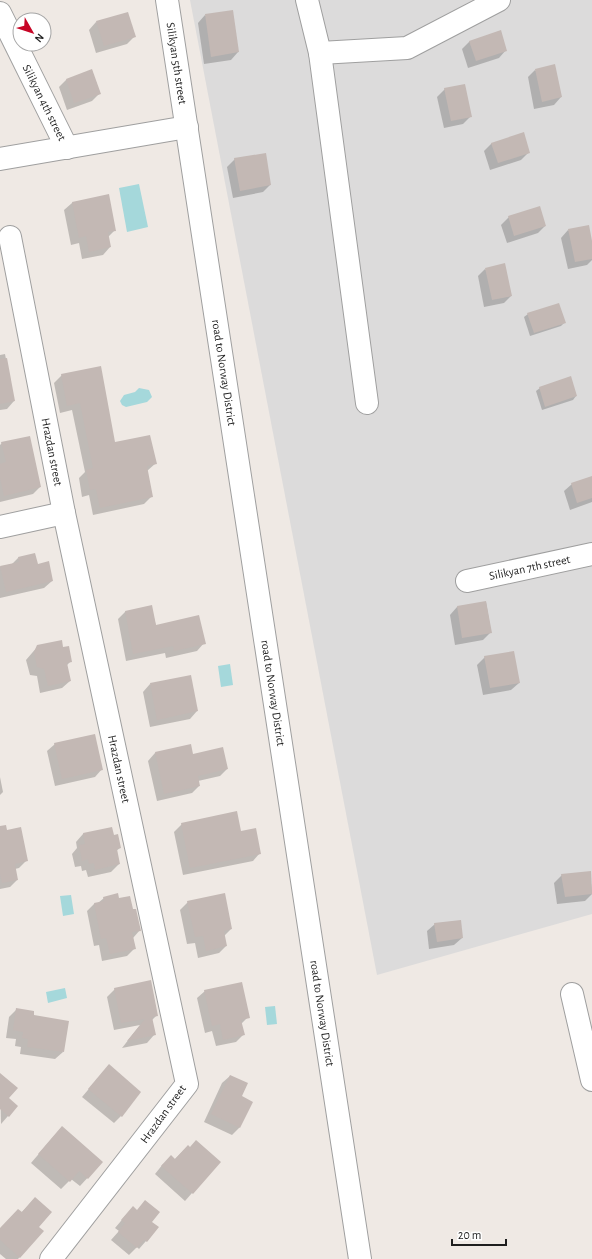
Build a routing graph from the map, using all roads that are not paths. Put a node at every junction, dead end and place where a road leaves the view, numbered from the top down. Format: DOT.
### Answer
graph roads {
  1 [pos="167,0"];
  2 [pos="307,0"];
  3 [pos="499,0"];
  4 [pos="0,13"];
  5 [pos="320,53"];
  6 [pos="187,127"];
  7 [pos="67,148"];
  8 [pos="0,159"];
  9 [pos="10,237"];
  10 [pos="367,404"];
  11 [pos="64,513"];
  12 [pos="0,527"];
  13 [pos="592,554"];
  14 [pos="467,581"];
  15 [pos="572,994"];
  16 [pos="592,1080"];
  17 [pos="51,1259"];
  18 [pos="360,1259"];
  1 -- 6 [label="street, Silikyan 5th street"];
  2 -- 5 [label="street"];
  3 -- 5 [label="street"];
  4 -- 7 [label="street, Silikyan 4th street"];
  5 -- 10 [label="street"];
  6 -- 7 [label="street"];
  6 -- 18 [label="street, road to Norway District"];
  7 -- 8 [label="street"];
  9 -- 11 [label="street, Hrazdan street"];
  11 -- 12 [label="street"];
  11 -- 17 [label="street, Hrazdan street"];
  13 -- 14 [label="street, Silikyan 7th street"];
  15 -- 16 [label="street"];
}
